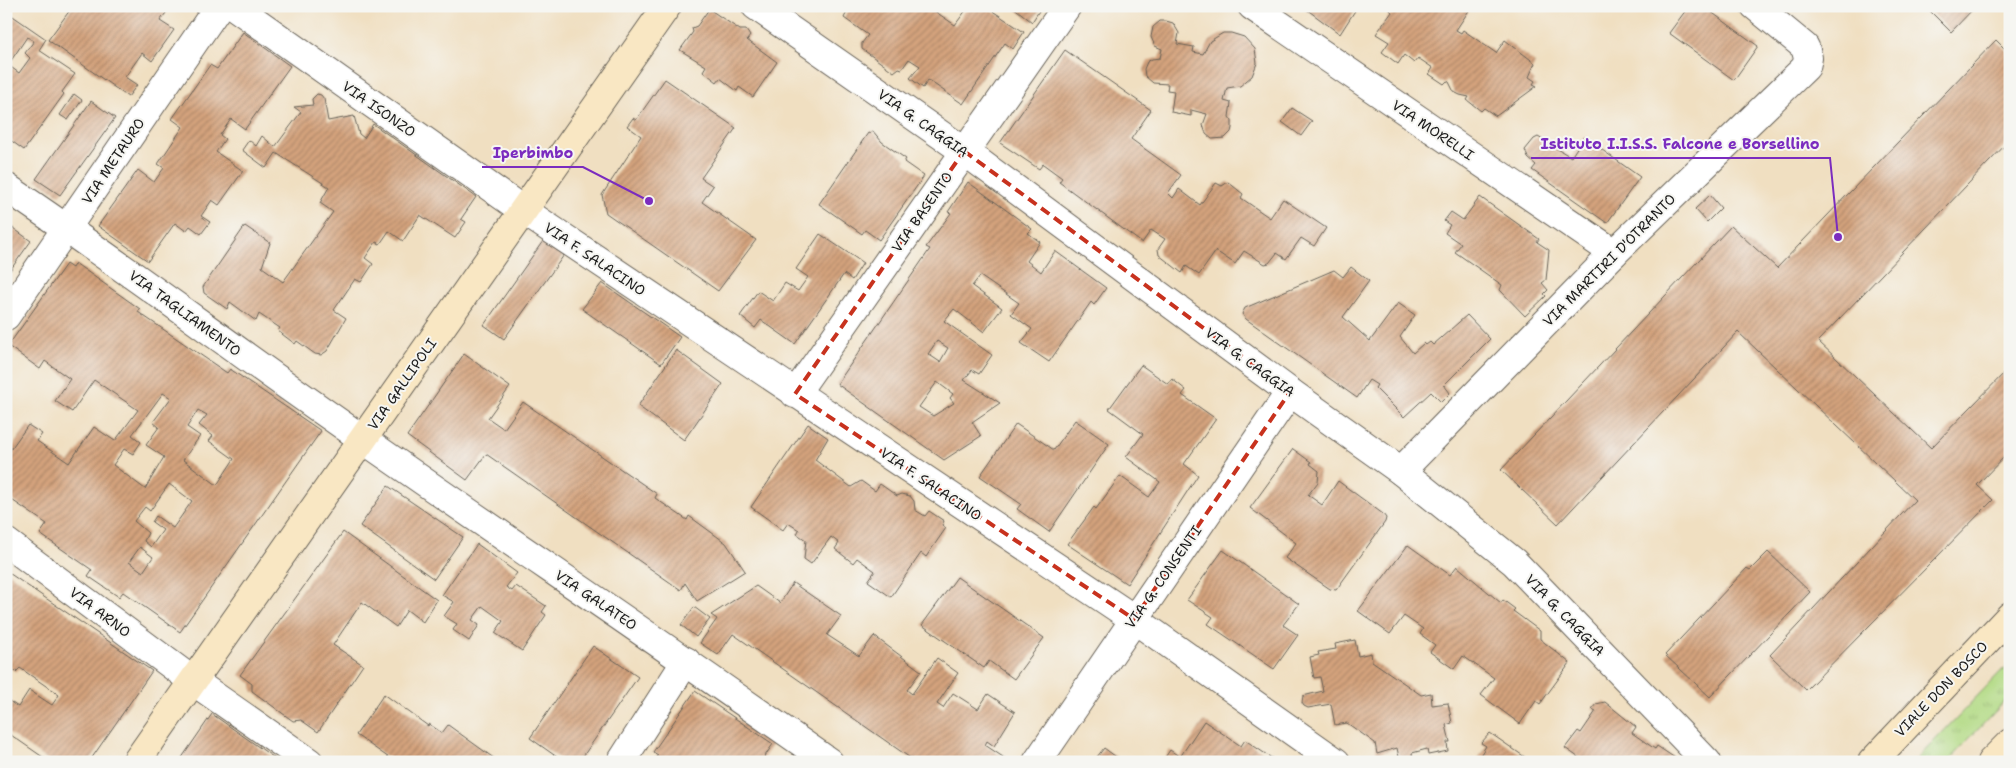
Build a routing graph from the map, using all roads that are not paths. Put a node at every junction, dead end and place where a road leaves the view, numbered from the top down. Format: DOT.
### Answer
graph roads {
  1 [pos="219,6"];
  2 [pos="234,6"];
  3 [pos="668,6"];
  4 [pos="756,6"];
  5 [pos="1067,6"];
  6 [pos="1252,6"];
  7 [pos="1755,6"];
  8 [pos="964,151"];
  9 [pos="6,187"];
  10 [pos="524,211"];
  11 [pos="67,228"];
  12 [pos="1614,253"];
  13 [pos="6,316"];
  14 [pos="1290,392"];
  15 [pos="795,394"];
  16 [pos="363,439"];
  17 [pos="1401,471"];
  18 [pos="6,542"];
  19 [pos="2010,616"];
  20 [pos="1134,619"];
  21 [pos="686,661"];
  22 [pos="193,681"];
  23 [pos="2010,742"];
  24 [pos="136,762"];
  25 [pos="309,762"];
  26 [pos="621,762"];
  27 [pos="829,762"];
  28 [pos="1037,762"];
  29 [pos="1336,762"];
  30 [pos="1707,762"];
  31 [pos="1872,762"];
  32 [pos="1992,762"];
  1 -- 11 [label="street, VIA METAURO"];
  2 -- 10 [label="street, VIA ISONZO"];
  3 -- 10 [label="main road, VIA GALLIPOLI"];
  4 -- 8 [label="street, VIA G. CAGGIA"];
  5 -- 8 [label="street, VIA BASENTO"];
  6 -- 12 [label="street, VIA MORELLI"];
  7 -- 12 [label="street, VIA MARTIRI D'OTRANTO"];
  8 -- 14 [label="street, VIA G. CAGGIA"];
  8 -- 15 [label="street, VIA BASENTO"];
  9 -- 11 [label="street, VIA TAGLIAMENTO"];
  10 -- 15 [label="street, VIA F. SALACINO"];
  10 -- 16 [label="main road, VIA GALLIPOLI"];
  11 -- 13 [label="street, VIA METAURO"];
  11 -- 16 [label="street, VIA TAGLIAMENTO"];
  12 -- 17 [label="street, VIA MARTIRI D'OTRANTO"];
  14 -- 17 [label="street, VIA G. CAGGIA"];
  14 -- 20 [label="street, VIA G. CONSENTI"];
  15 -- 20 [label="street, VIA F. SALACINO"];
  16 -- 21 [label="street, VIA GALATEO"];
  16 -- 22 [label="main road, VIA GALLIPOLI"];
  17 -- 30 [label="street, VIA G. CAGGIA"];
  18 -- 22 [label="street, VIA ARNO"];
  19 -- 31 [label="main road, VIALE DON BOSCO"];
  20 -- 28 [label="street, VIA G. CONSENTI"];
  20 -- 29 [label="street, VIA F. SALACINO"];
  21 -- 26 [label="street"];
  21 -- 27 [label="street, VIA GALATEO"];
  22 -- 24 [label="main road, VIA GALLIPOLI"];
  22 -- 25 [label="street, VIA ARNO"];
  23 -- 32 [label="main road"];
}
